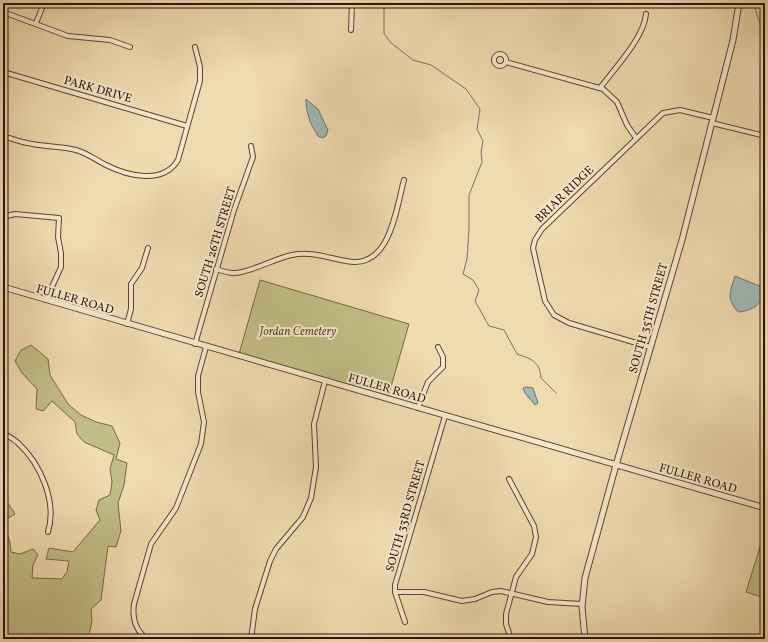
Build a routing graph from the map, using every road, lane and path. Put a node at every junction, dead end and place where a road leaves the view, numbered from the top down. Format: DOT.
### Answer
graph roads {
  1 [pos="44,3"];
  2 [pos="352,3"];
  3 [pos="739,3"];
  4 [pos="3,12"];
  5 [pos="646,14"];
  6 [pos="36,23"];
  7 [pos="351,30"];
  8 [pos="195,46"];
  9 [pos="130,47"];
  10 [pos="506,62"];
  11 [pos="3,72"];
  12 [pos="600,88"];
  13 [pos="712,120"];
  14 [pos="187,126"];
  15 [pos="3,136"];
  16 [pos="765,136"];
  17 [pos="636,138"];
  18 [pos="251,146"];
  19 [pos="404,180"];
  20 [pos="3,217"];
  21 [pos="148,248"];
  22 [pos="216,269"];
  23 [pos="3,287"];
  24 [pos="46,300"];
  25 [pos="127,324"];
  26 [pos="195,344"];
  27 [pos="650,346"];
  28 [pos="206,347"];
  29 [pos="438,347"];
  30 [pos="325,381"];
  31 [pos="418,408"];
  32 [pos="445,416"];
  33 [pos="3,432"];
  34 [pos="616,465"];
  35 [pos="509,479"];
  36 [pos="765,508"];
  37 [pos="48,532"];
  38 [pos="396,592"];
  39 [pos="512,593"];
  40 [pos="582,604"];
  41 [pos="405,622"];
  42 [pos="147,639"];
  43 [pos="251,639"];
  44 [pos="511,639"];
  45 [pos="585,639"];
  1 -- 6 [label="street"];
  2 -- 7 [label="street"];
  3 -- 13 [label="street, SOUTH 35TH STREET"];
  4 -- 6 [label="street"];
  5 -- 12 [label="street"];
  6 -- 9 [label="street"];
  8 -- 14 [label="street"];
  10 -- 12 [label="street"];
  11 -- 14 [label="street, PARK DRIVE"];
  12 -- 17 [label="street"];
  13 -- 16 [label="street, BRIAR RIDGE"];
  13 -- 17 [label="street, BRIAR RIDGE"];
  13 -- 27 [label="street, SOUTH 35TH STREET"];
  14 -- 15 [label="street"];
  17 -- 27 [label="street, BRIAR RIDGE"];
  18 -- 22 [label="street, SOUTH 26TH STREET"];
  19 -- 22 [label="street"];
  20 -- 24 [label="street"];
  21 -- 25 [label="street"];
  22 -- 26 [label="street, SOUTH 26TH STREET"];
  23 -- 24 [label="street, FULLER ROAD"];
  24 -- 25 [label="street, FULLER ROAD"];
  25 -- 26 [label="street, FULLER ROAD"];
  26 -- 28 [label="street, FULLER ROAD"];
  27 -- 34 [label="street, SOUTH 35TH STREET"];
  28 -- 30 [label="street, FULLER ROAD"];
  28 -- 42 [label="street"];
  29 -- 31 [label="street"];
  30 -- 31 [label="street, FULLER ROAD"];
  30 -- 43 [label="street"];
  31 -- 32 [label="street, FULLER ROAD"];
  32 -- 34 [label="street, FULLER ROAD"];
  32 -- 38 [label="street, SOUTH 33RD STREET"];
  33 -- 37 [label="street"];
  34 -- 36 [label="street, FULLER ROAD"];
  34 -- 40 [label="street, SOUTH 35TH STREET"];
  35 -- 39 [label="street"];
  38 -- 39 [label="street"];
  38 -- 41 [label="street, SOUTH 33RD STREET"];
  39 -- 40 [label="street"];
  39 -- 44 [label="street"];
  40 -- 45 [label="street, SOUTH 35TH STREET"];
}
